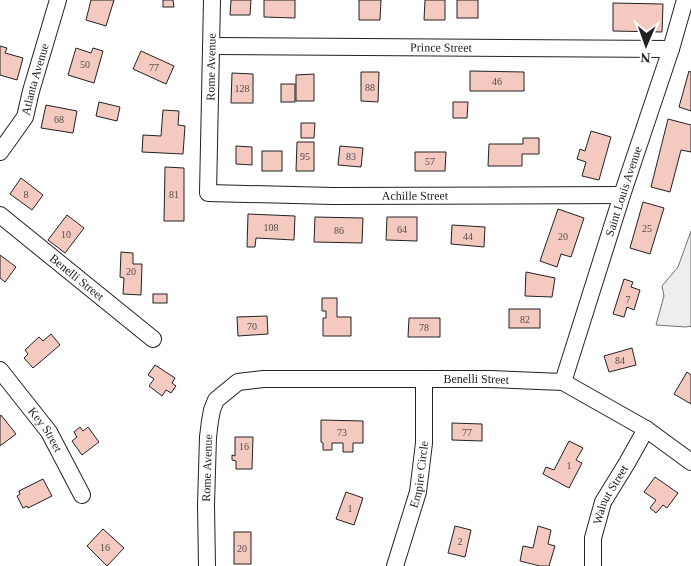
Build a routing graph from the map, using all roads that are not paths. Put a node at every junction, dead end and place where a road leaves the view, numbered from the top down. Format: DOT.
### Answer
graph roads {
  1 [pos="58,0"];
  2 [pos="212,0"];
  3 [pos="685,0"];
  4 [pos="211,46"];
  5 [pos="671,49"];
  6 [pos="0,152"];
  7 [pos="208,193"];
  8 [pos="622,195"];
  9 [pos="0,214"];
  10 [pos="153,339"];
  11 [pos="0,370"];
  12 [pos="424,379"];
  13 [pos="238,382"];
  14 [pos="563,382"];
  15 [pos="646,430"];
  16 [pos="691,462"];
  17 [pos="82,495"];
  18 [pos="207,566"];
  19 [pos="395,566"];
  20 [pos="592,566"];
  1 -- 6 [label="street, Atlanta Avenue"];
  2 -- 4 [label="street, Rome Avenue"];
  3 -- 5 [label="street, Saint Louis Avenue"];
  4 -- 5 [label="street, Prince Street"];
  4 -- 7 [label="street, Rome Avenue"];
  5 -- 8 [label="street, Saint Louis Avenue"];
  7 -- 8 [label="street, Achille Street"];
  8 -- 14 [label="street, Saint Louis Avenue"];
  9 -- 10 [label="street, Benelli Street"];
  11 -- 17 [label="street, Key Street"];
  12 -- 13 [label="street, Benelli Street"];
  12 -- 14 [label="street, Benelli Street"];
  12 -- 19 [label="street, Empire Circle"];
  13 -- 18 [label="street, Rome Avenue"];
  14 -- 15 [label="street, Benelli Street"];
  15 -- 16 [label="street, Benelli Street"];
  15 -- 20 [label="street, Walnut Street"];
}
